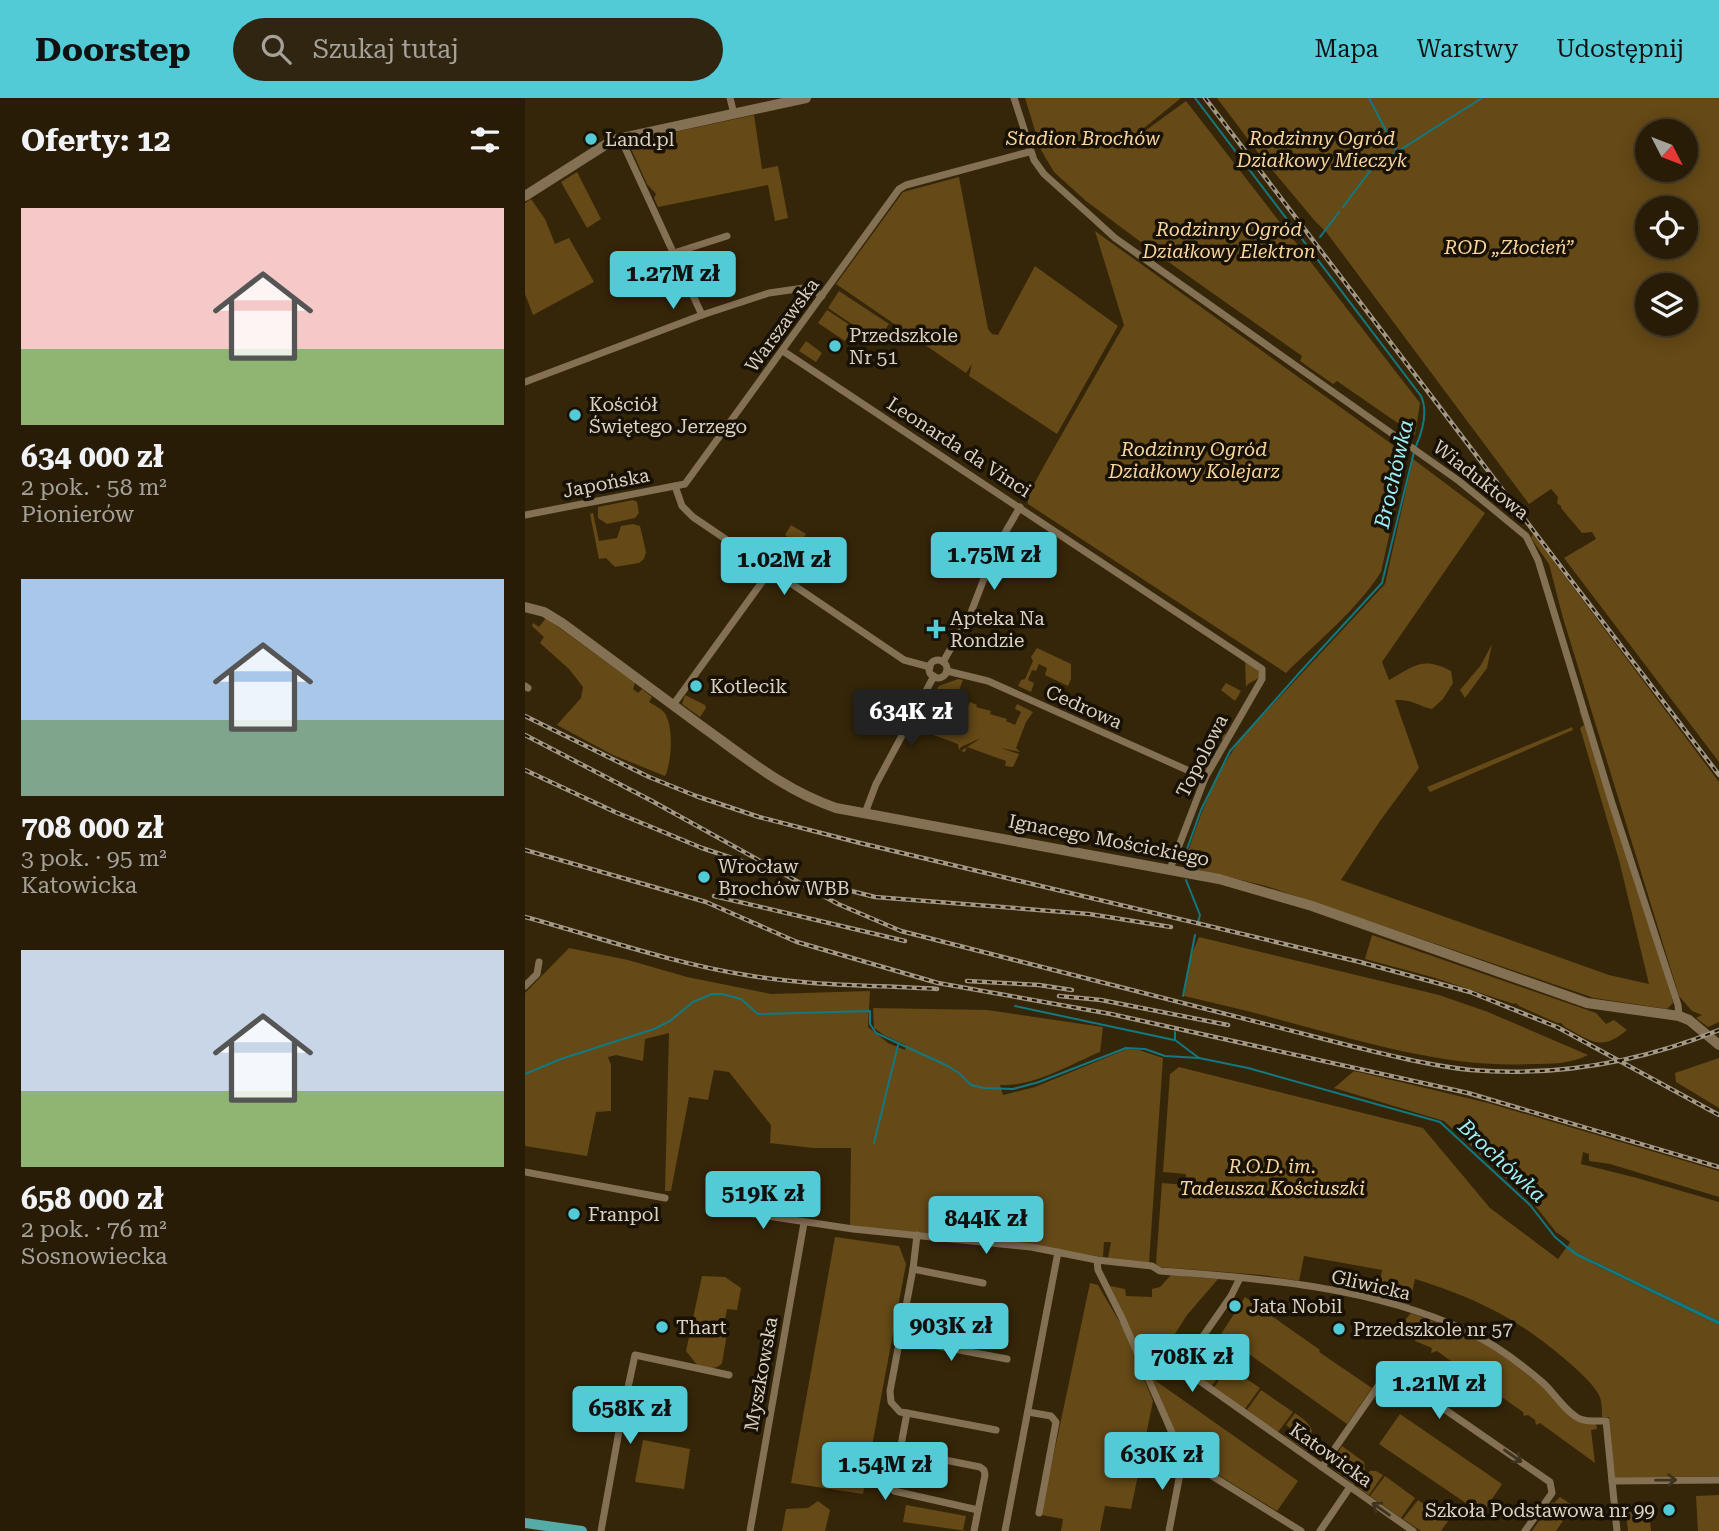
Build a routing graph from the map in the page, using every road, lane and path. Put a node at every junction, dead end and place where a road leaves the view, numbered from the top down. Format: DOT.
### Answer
graph roads {
  1 [pos="730,98"];
  2 [pos="806,98"];
  3 [pos="1014,98"];
  4 [pos="777,102"];
  5 [pos="734,114"];
  6 [pos="620,137"];
  7 [pos="1029,152"];
  8 [pos="525,196"];
  9 [pos="727,236"];
  10 [pos="674,253"];
  11 [pos="822,296"];
  12 [pos="702,315"];
  13 [pos="783,351"];
  14 [pos="525,382"];
  15 [pos="691,479"];
  16 [pos="675,486"];
  17 [pos="1020,506"];
  18 [pos="525,516"];
  19 [pos="771,571"];
  20 [pos="525,607"];
  21 [pos="943,662"];
  22 [pos="1256,663"];
  23 [pos="930,667"];
  24 [pos="947,671"];
  25 [pos="934,676"];
  26 [pos="674,705"];
  27 [pos="1205,778"];
  28 [pos="865,813"];
  29 [pos="1170,869"];
  30 [pos="539,962"];
  31 [pos="525,986"];
  32 [pos="1678,1016"];
  33 [pos="1719,1045"];
  34 [pos="525,1172"];
  35 [pos="665,1198"];
  36 [pos="727,1210"];
  37 [pos="804,1223"];
  38 [pos="917,1235"];
  39 [pos="1058,1252"];
  40 [pos="1097,1260"];
  41 [pos="913,1269"];
  42 [pos="1240,1278"];
  43 [pos="983,1283"];
  44 [pos="901,1339"];
  45 [pos="1007,1359"];
  46 [pos="729,1375"];
  47 [pos="1028,1412"];
  48 [pos="907,1413"];
  49 [pos="996,1430"];
  50 [pos="900,1451"];
  51 [pos="1183,1458"];
  52 [pos="1322,1467"];
  53 [pos="1719,1480"];
  54 [pos="1612,1481"];
  55 [pos="1350,1487"];
  56 [pos="978,1510"];
  57 [pos="1039,1513"];
  58 [pos="525,1523"];
  59 [pos="582,1531"];
  60 [pos="601,1531"];
  61 [pos="750,1531"];
  62 [pos="974,1531"];
  63 [pos="1005,1531"];
  64 [pos="1168,1531"];
  65 [pos="1301,1531"];
  66 [pos="1320,1531"];
  67 [pos="1413,1531"];
  68 [pos="1525,1531"];
  69 [pos="1617,1531"];
  1 -- 5 [label="street"];
  2 -- 4 [label="street"];
  3 -- 7 [label="street, Wiaduktowa"];
  4 -- 5 [label="street"];
  5 -- 6 [label="street"];
  6 -- 8 [label="street"];
  6 -- 10 [label="street"];
  7 -- 11 [label="street, Warszawska"];
  7 -- 32 [label="street, Wiaduktowa"];
  9 -- 10 [label="street"];
  10 -- 12 [label="street"];
  11 -- 12 [label="street"];
  11 -- 13 [label="street, Warszawska"];
  12 -- 14 [label="street"];
  13 -- 15 [label="street, Warszawska"];
  13 -- 17 [label="street, Leonarda da Vinci"];
  15 -- 16 [label="street, Japońska"];
  16 -- 18 [label="street, Japońska"];
  16 -- 19 [label="street"];
  17 -- 21 [label="street"];
  17 -- 22 [label="street, Leonarda da Vinci"];
  19 -- 23 [label="street"];
  19 -- 26 [label="street"];
  20 -- 26 [label="street, Ignacego Mościckiego"];
  21 -- 23 [label="street"];
  21 -- 24 [label="street"];
  22 -- 27 [label="street, Topolowa"];
  23 -- 25 [label="street"];
  24 -- 25 [label="street"];
  24 -- 27 [label="street, Cedrowa"];
  25 -- 28 [label="street"];
  26 -- 28 [label="street, Ignacego Mościckiego"];
  27 -- 29 [label="street, Topolowa"];
  28 -- 29 [label="street, Ignacego Mościckiego"];
  29 -- 32 [label="street, Ignacego Mościckiego"];
  30 -- 31 [label="street"];
  32 -- 33 [label="street, Ignacego Mościckiego"];
  34 -- 35 [label="street"];
  36 -- 37 [label="street, Gliwicka"];
  37 -- 38 [label="street, Gliwicka"];
  37 -- 61 [label="street, Myszkowska"];
  38 -- 39 [label="street, Gliwicka"];
  38 -- 41 [label="street"];
  39 -- 40 [label="street, Gliwicka"];
  39 -- 47 [label="street"];
  40 -- 42 [label="street, Gliwicka"];
  40 -- 51 [label="street"];
  41 -- 43 [label="street"];
  41 -- 44 [label="street"];
  42 -- 52 [label="street, Katowicka"];
  42 -- 54 [label="street, Gliwicka"];
  44 -- 45 [label="street"];
  44 -- 48 [label="street"];
  46 -- 60 [label="street"];
  47 -- 57 [label="street"];
  47 -- 63 [label="street"];
  48 -- 49 [label="street"];
  48 -- 50 [label="street"];
  50 -- 56 [label="street"];
  50 -- 56 [label="street"];
  51 -- 64 [label="street"];
  51 -- 65 [label="street"];
  52 -- 55 [label="street, Katowicka"];
  52 -- 68 [label="street, one-way"];
  54 -- 53 [label="street, one-way"];
  54 -- 69 [label="street"];
  55 -- 66 [label="street"];
  67 -- 55 [label="street, Katowicka, one-way"];
  56 -- 62 [label="street"];
  58 -- 59 [label="main road"];
}
